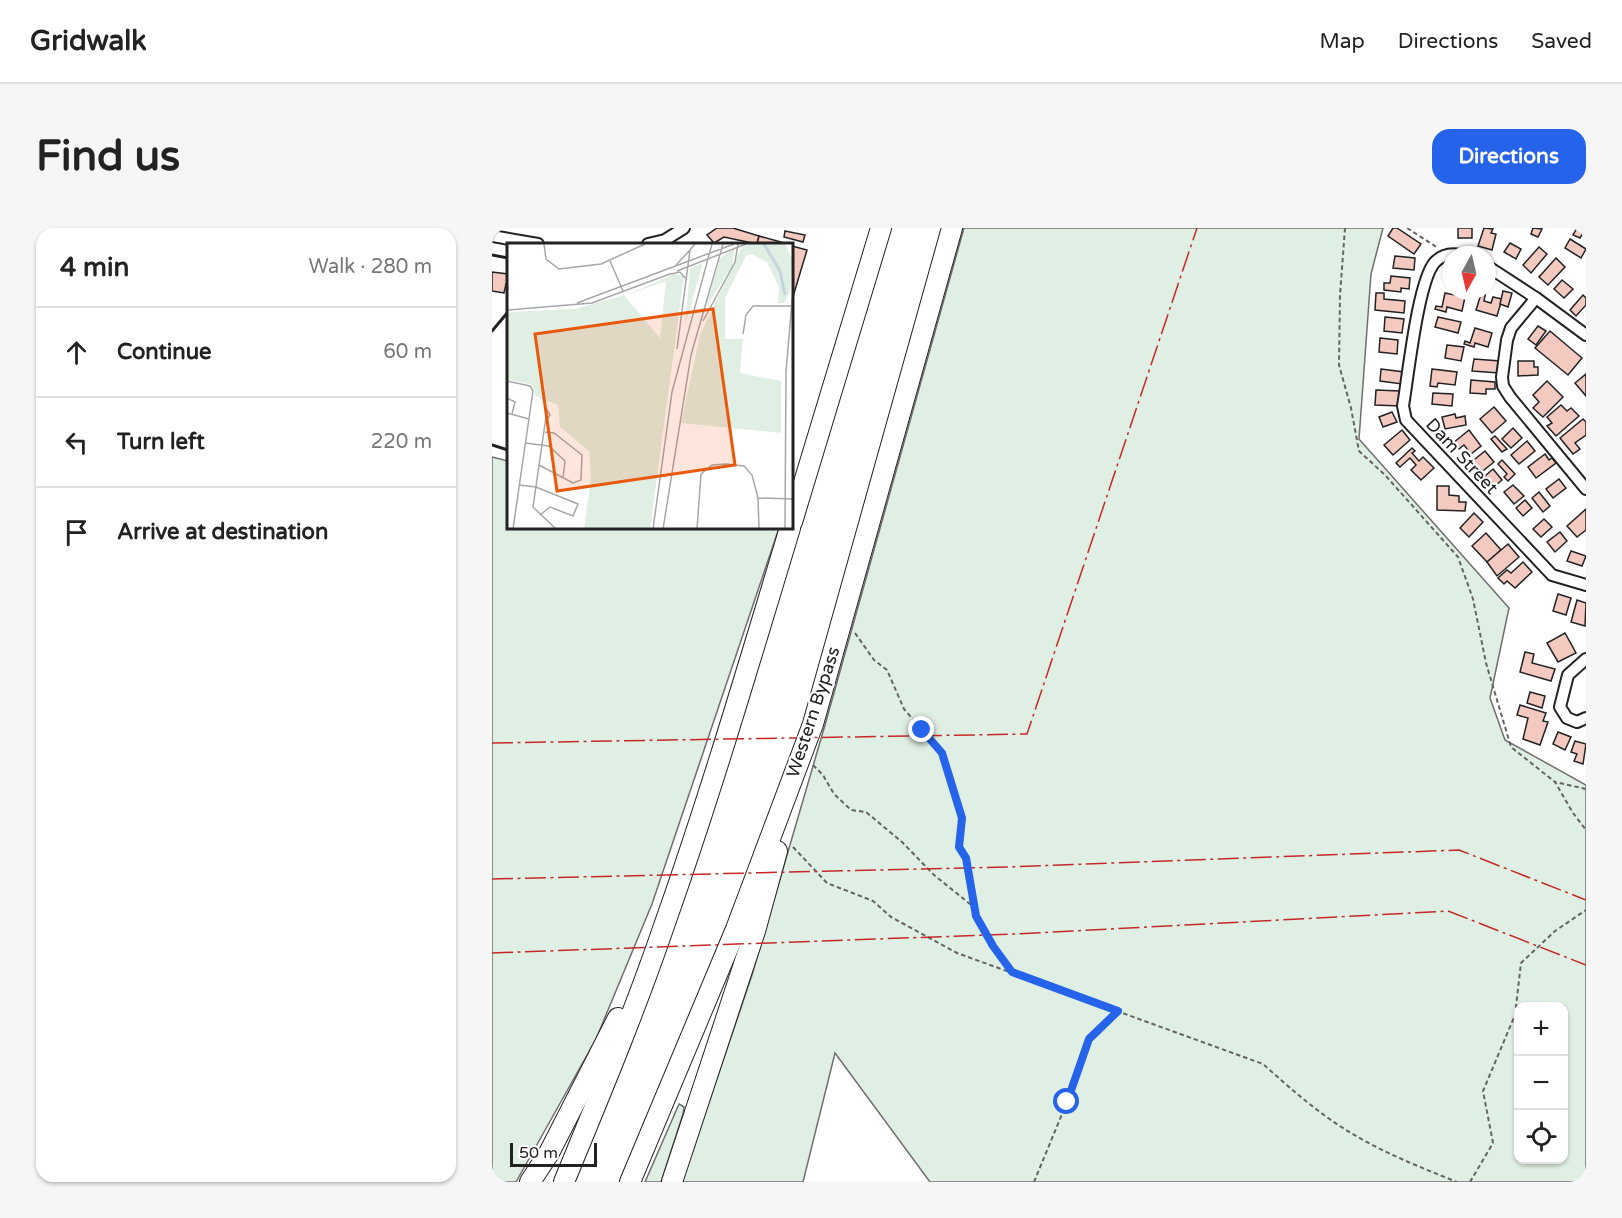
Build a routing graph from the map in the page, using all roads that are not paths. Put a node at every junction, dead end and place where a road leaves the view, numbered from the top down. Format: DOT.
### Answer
graph roads {
  1 [pos="684,228"];
  2 [pos="881,228"];
  3 [pos="952,228"];
  4 [pos="492,236"];
  5 [pos="532,243"];
  6 [pos="652,243"];
  7 [pos="1442,256"];
  8 [pos="1496,272"];
  9 [pos="1536,298"];
  10 [pos="1586,335"];
  11 [pos="1586,489"];
  12 [pos="794,515"];
  13 [pos="789,530"];
  14 [pos="1586,585"];
  15 [pos="1586,659"];
  16 [pos="1586,718"];
  17 [pos="813,724"];
  18 [pos="665,925"];
  19 [pos="530,1182"];
  20 [pos="564,1182"];
  21 [pos="630,1182"];
  22 [pos="672,1182"];
  1 -- 6 [label="street"];
  2 -- 12 [label="highway"];
  3 -- 17 [label="highway, Western Bypass"];
  4 -- 5 [label="street"];
  7 -- 14 [label="street, Dam Street"];
  8 -- 9 [label="street"];
  9 -- 10 [label="street"];
  9 -- 11 [label="street"];
  13 -- 18 [label="highway"];
  15 -- 16 [label="street"];
  17 -- 21 [label="highway, Western Bypass"];
  17 -- 22 [label="highway"];
  18 -- 19 [label="highway"];
  18 -- 20 [label="highway"];
}
